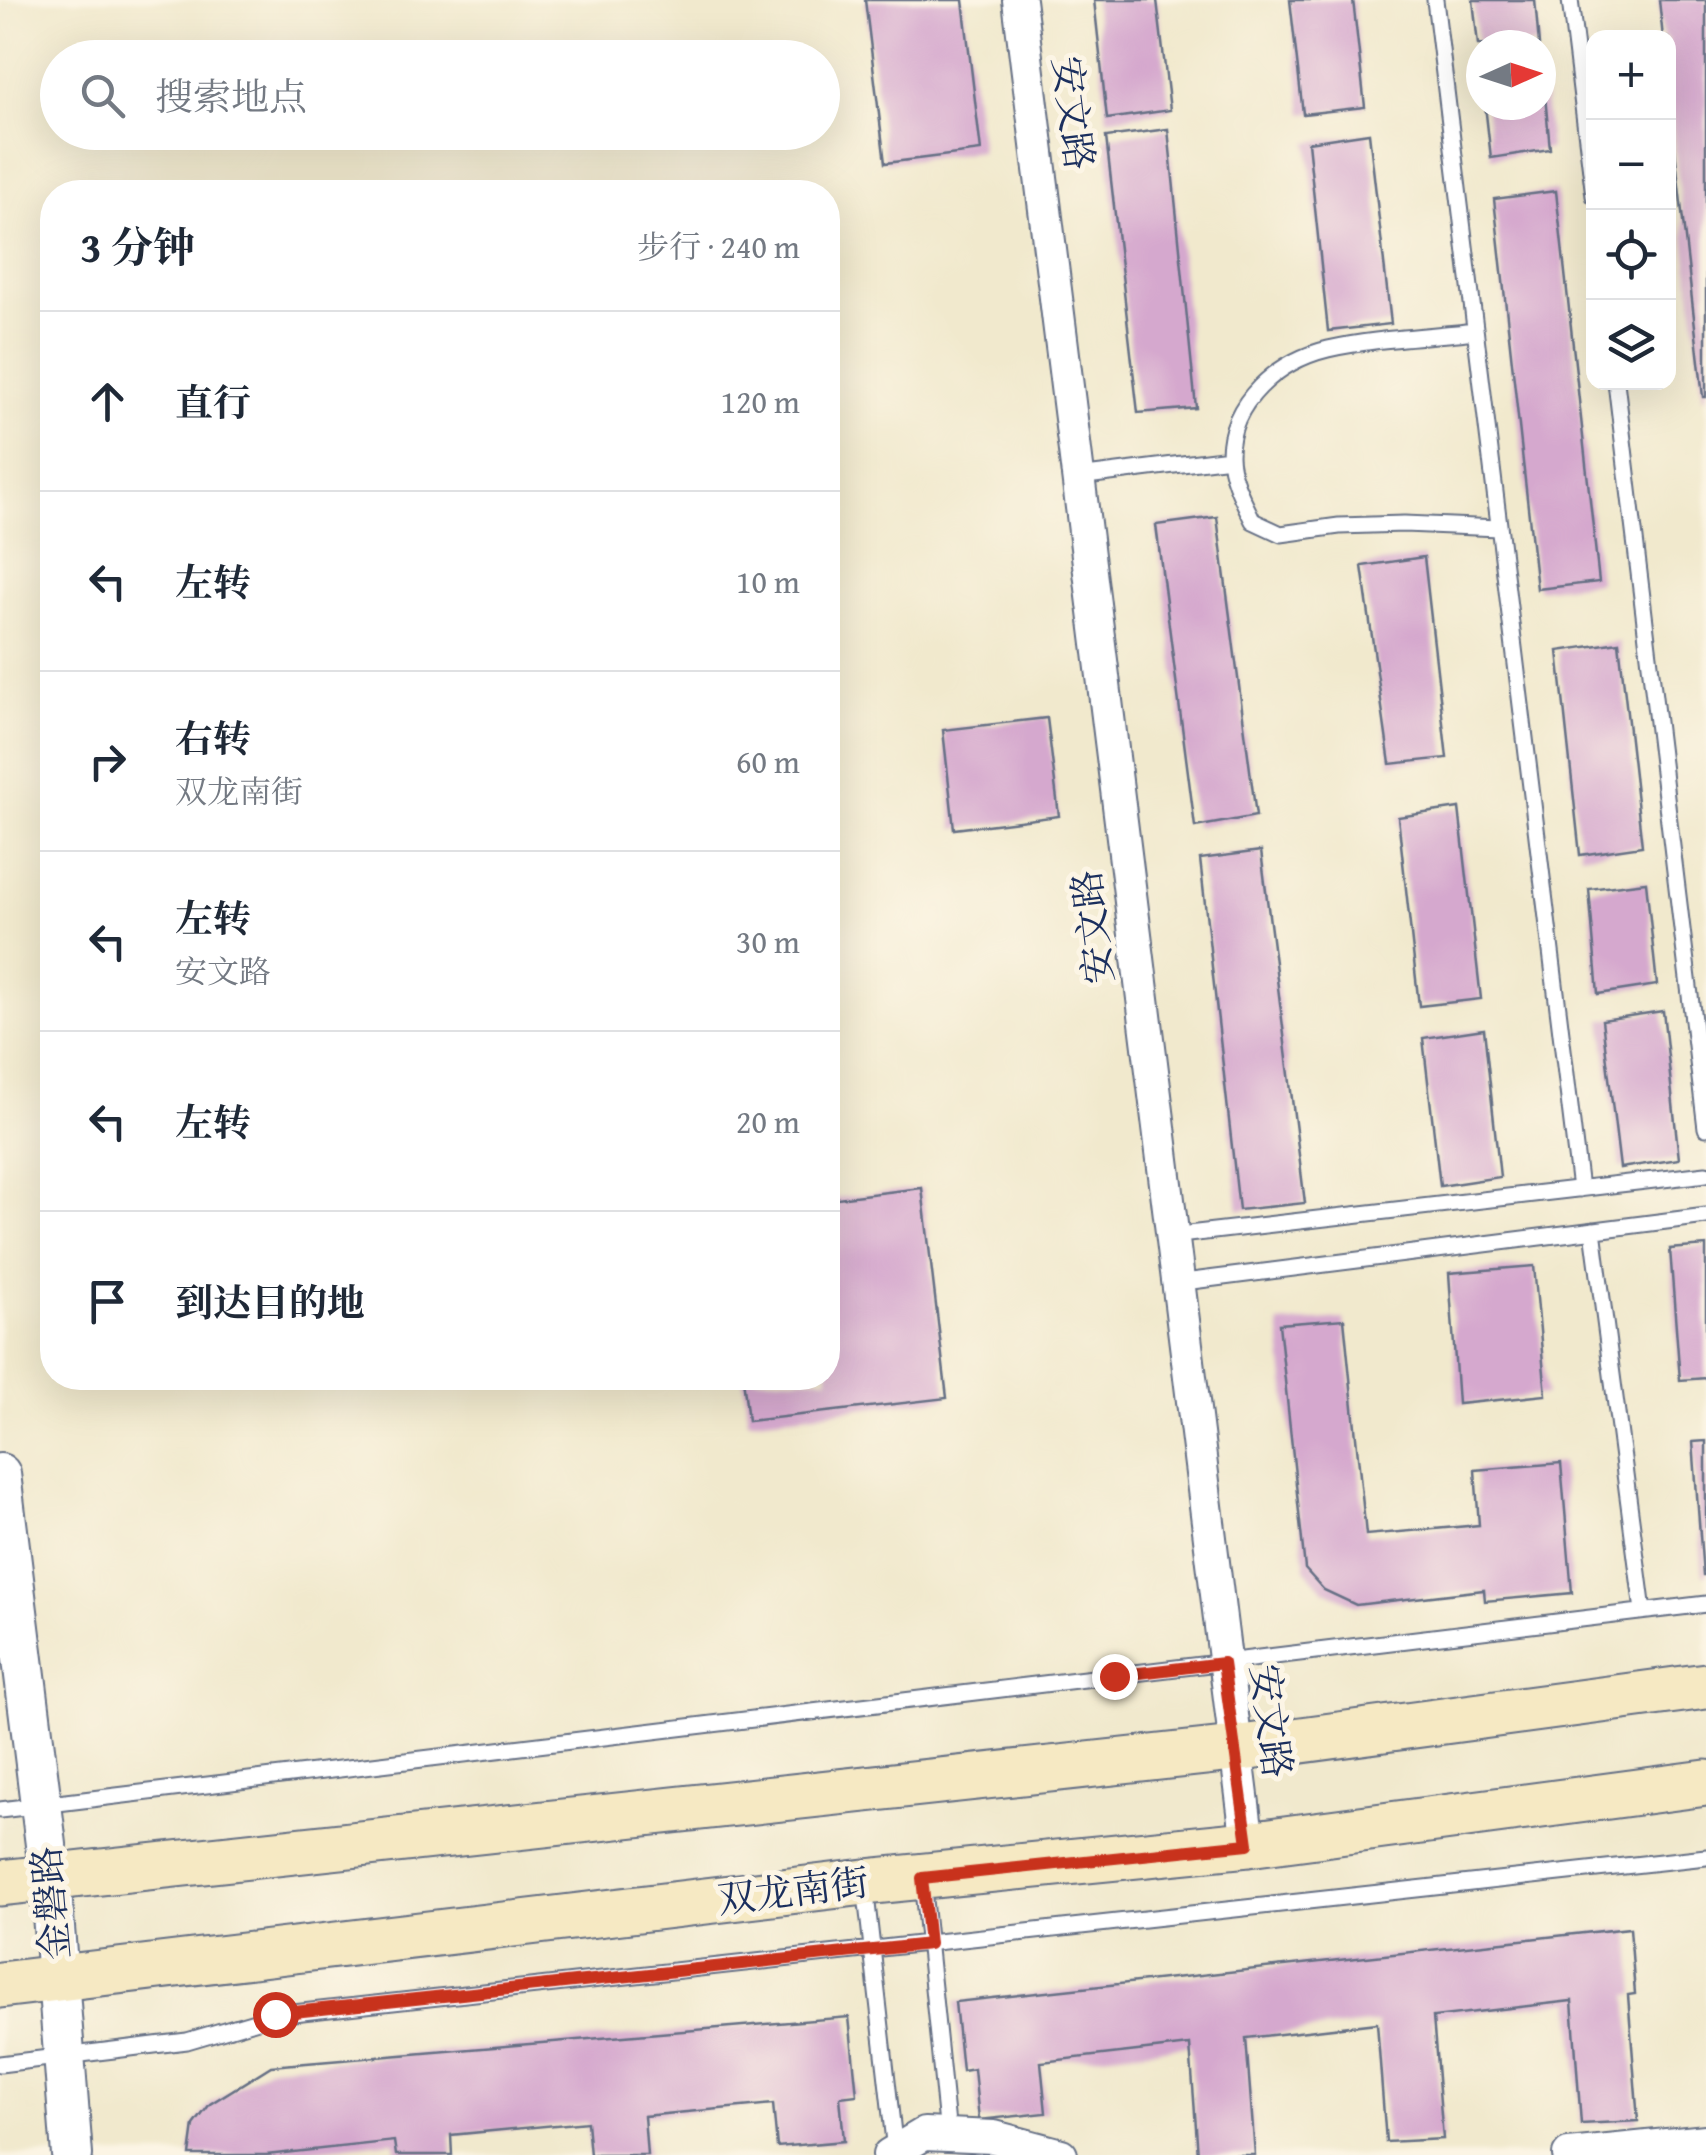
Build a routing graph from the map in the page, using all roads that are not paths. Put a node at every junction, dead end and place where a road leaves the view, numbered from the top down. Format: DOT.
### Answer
graph roads {
  1 [pos="1019,0"];
  2 [pos="1435,0"];
  3 [pos="1570,0"];
  4 [pos="1586,131"];
  5 [pos="1475,332"];
  6 [pos="1617,390"];
  7 [pos="1230,458"];
  8 [pos="1078,477"];
  9 [pos="1499,528"];
  10 [pos="1706,1128"];
  11 [pos="1706,1174"];
  12 [pos="1580,1189"];
  13 [pos="1706,1216"];
  14 [pos="1593,1230"];
  15 [pos="1171,1236"];
  16 [pos="1176,1282"];
  17 [pos="0,1474"];
  18 [pos="1706,1604"];
  19 [pos="1642,1612"];
  20 [pos="1223,1663"];
  21 [pos="1706,1686"];
  22 [pos="1234,1749"];
  23 [pos="1706,1783"];
  24 [pos="41,1805"];
  25 [pos="0,1810"];
  26 [pos="1248,1844"];
  27 [pos="1706,1857"];
  28 [pos="50,1876"];
  29 [pos="922,1878"];
  30 [pos="865,1882"];
  31 [pos="0,1883"];
  32 [pos="929,1944"];
  33 [pos="872,1950"];
  34 [pos="58,1979"];
  35 [pos="0,1986"];
  36 [pos="64,2056"];
  37 [pos="0,2064"];
  38 [pos="948,2135"];
  39 [pos="1706,2141"];
  40 [pos="892,2153"];
  41 [pos="72,2155"];
  42 [pos="1061,2155"];
  43 [pos="1568,2155"];
  1 -- 8 [label="street, 安文路"];
  2 -- 5 [label="lane"];
  3 -- 4 [label="lane"];
  5 -- 7 [label="lane"];
  5 -- 9 [label="lane"];
  6 -- 10 [label="lane"];
  7 -- 8 [label="lane"];
  7 -- 9 [label="lane"];
  8 -- 15 [label="street, 安文路"];
  9 -- 12 [label="lane"];
  11 -- 12 [label="lane"];
  12 -- 15 [label="lane"];
  13 -- 14 [label="lane"];
  14 -- 16 [label="lane"];
  14 -- 19 [label="lane"];
  15 -- 16 [label="street, 安文路"];
  16 -- 20 [label="street, 安文路"];
  17 -- 24 [label="street, 金磐路"];
  18 -- 19 [label="lane"];
  19 -- 20 [label="lane"];
  20 -- 22 [label="street, 安文路"];
  20 -- 24 [label="lane"];
  21 -- 22 [label="main road"];
  22 -- 26 [label="street, 安文路"];
  22 -- 28 [label="main road"];
  23 -- 26 [label="main road, 双龙南街"];
  24 -- 25 [label="lane"];
  24 -- 28 [label="street, 金磐路"];
  26 -- 29 [label="main road, 双龙南街"];
  27 -- 32 [label="lane"];
  28 -- 31 [label="main road"];
  28 -- 34 [label="street, 金磐路"];
  29 -- 30 [label="main road, 双龙南街"];
  29 -- 32 [label="lane"];
  30 -- 33 [label="lane"];
  30 -- 34 [label="main road, 双龙南街"];
  32 -- 33 [label="lane"];
  32 -- 38 [label="lane"];
  33 -- 36 [label="lane"];
  33 -- 40 [label="lane"];
  34 -- 35 [label="main road, 双龙南街"];
  34 -- 36 [label="street, 金磐路"];
  36 -- 37 [label="lane"];
  36 -- 41 [label="street, 金磐路"];
  38 -- 40 [label="street"];
  38 -- 42 [label="street"];
  39 -- 43 [label="street"];
}
